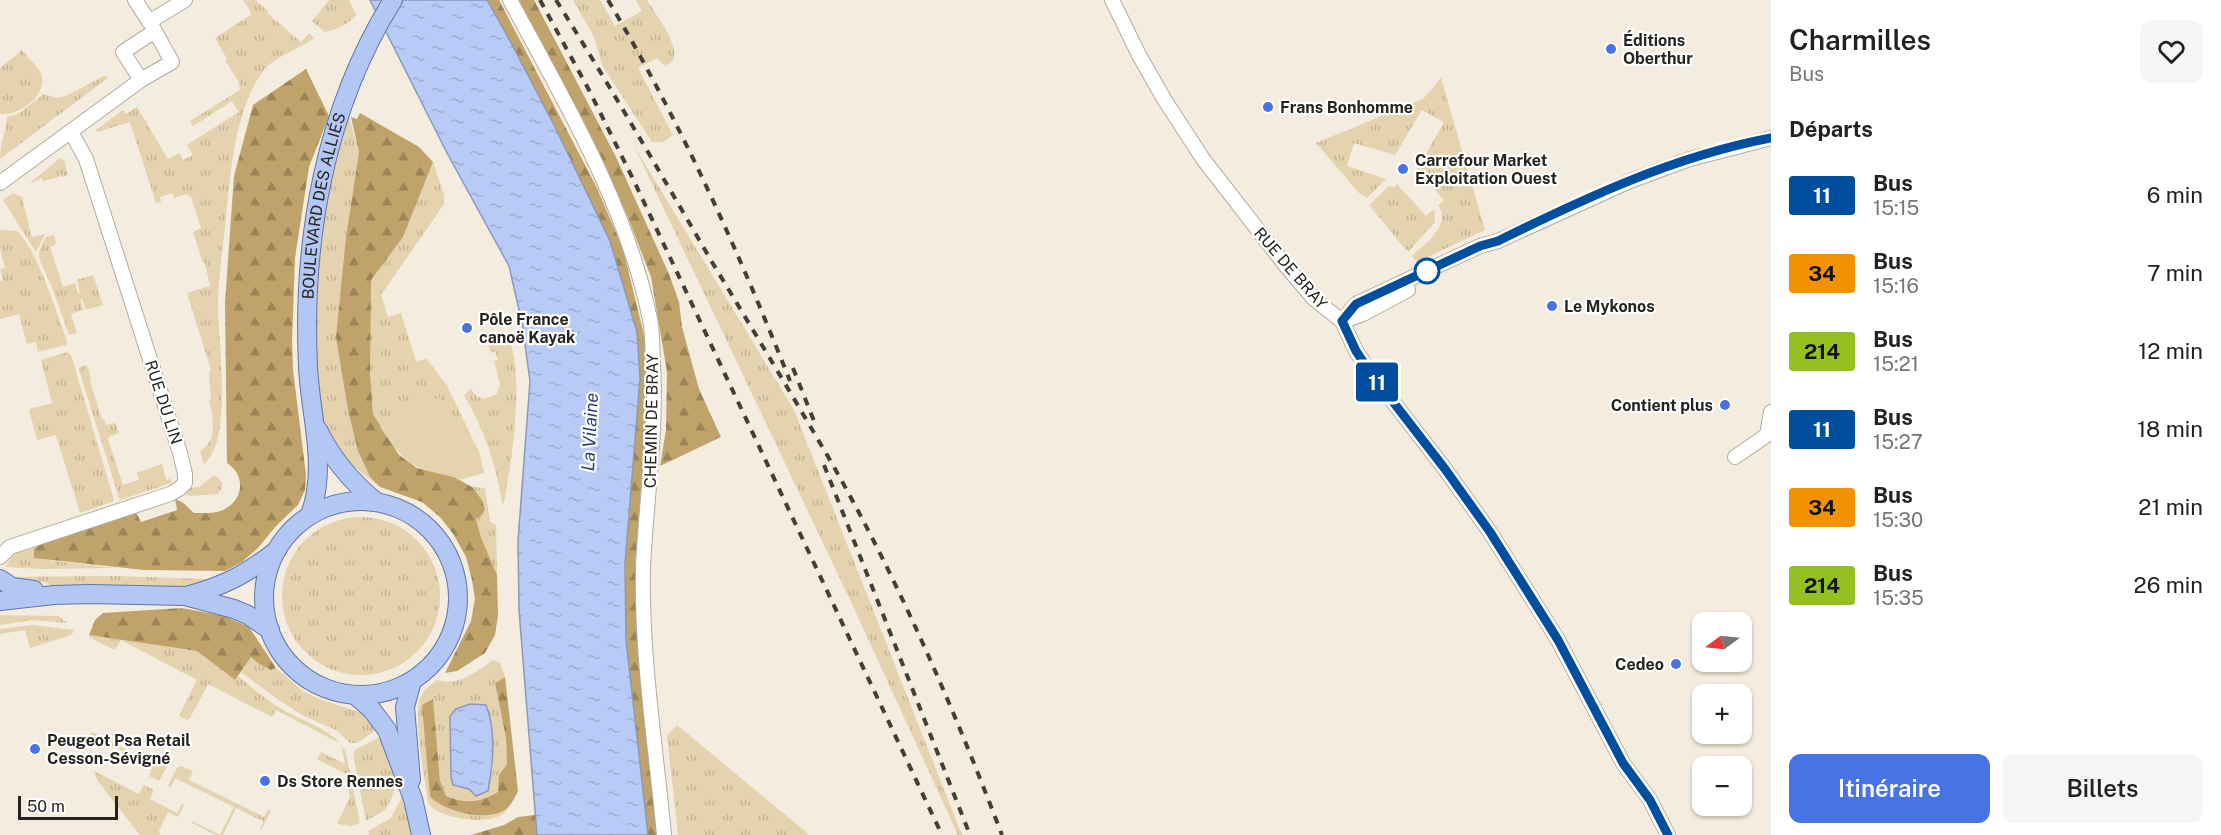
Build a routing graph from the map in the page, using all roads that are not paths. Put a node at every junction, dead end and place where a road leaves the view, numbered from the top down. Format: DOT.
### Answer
graph roads {
  1 [pos="135,0"];
  2 [pos="185,0"];
  3 [pos="393,0"];
  4 [pos="510,0"];
  5 [pos="1112,0"];
  6 [pos="152,27"];
  7 [pos="141,80"];
  8 [pos="71,132"];
  9 [pos="1771,138"];
  10 [pos="0,183"];
  11 [pos="1342,321"];
  12 [pos="1771,412"];
  13 [pos="315,423"];
  14 [pos="1735,457"];
  15 [pos="375,501"];
  16 [pos="310,515"];
  17 [pos="277,550"];
  18 [pos="0,557"];
  19 [pos="0,579"];
  20 [pos="54,595"];
  21 [pos="185,596"];
  22 [pos="0,601"];
  23 [pos="270,630"];
  24 [pos="412,681"];
  25 [pos="355,695"];
  26 [pos="413,799"];
  27 [pos="421,835"];
  28 [pos="664,835"];
  29 [pos="1668,835"];
  1 -- 6 [label="street"];
  2 -- 6 [label="street"];
  3 -- 13 [label="main road, BOULEVARD DES ALLIÉS"];
  4 -- 28 [label="street, CHEMIN DE BRAY"];
  5 -- 11 [label="street, RUE DE BRAY"];
  6 -- 7 [label="street"];
  6 -- 7 [label="street"];
  7 -- 8 [label="street"];
  8 -- 10 [label="street"];
  8 -- 18 [label="street, RUE DU LIN"];
  9 -- 11 [label="street"];
  11 -- 29 [label="street, RUE DE BRAY"];
  12 -- 14 [label="street"];
  13 -- 15 [label="main road"];
  13 -- 16 [label="main road, BOULEVARD DES ALLIÉS"];
  15 -- 16 [label="main road"];
  15 -- 24 [label="main road"];
  16 -- 17 [label="main road"];
  17 -- 21 [label="main road"];
  17 -- 23 [label="main road"];
  19 -- 20 [label="main road"];
  20 -- 21 [label="main road"];
  20 -- 22 [label="main road"];
  21 -- 23 [label="main road"];
  23 -- 25 [label="main road"];
  24 -- 25 [label="main road"];
  24 -- 26 [label="main road"];
  25 -- 26 [label="main road"];
  26 -- 27 [label="main road"];
}
